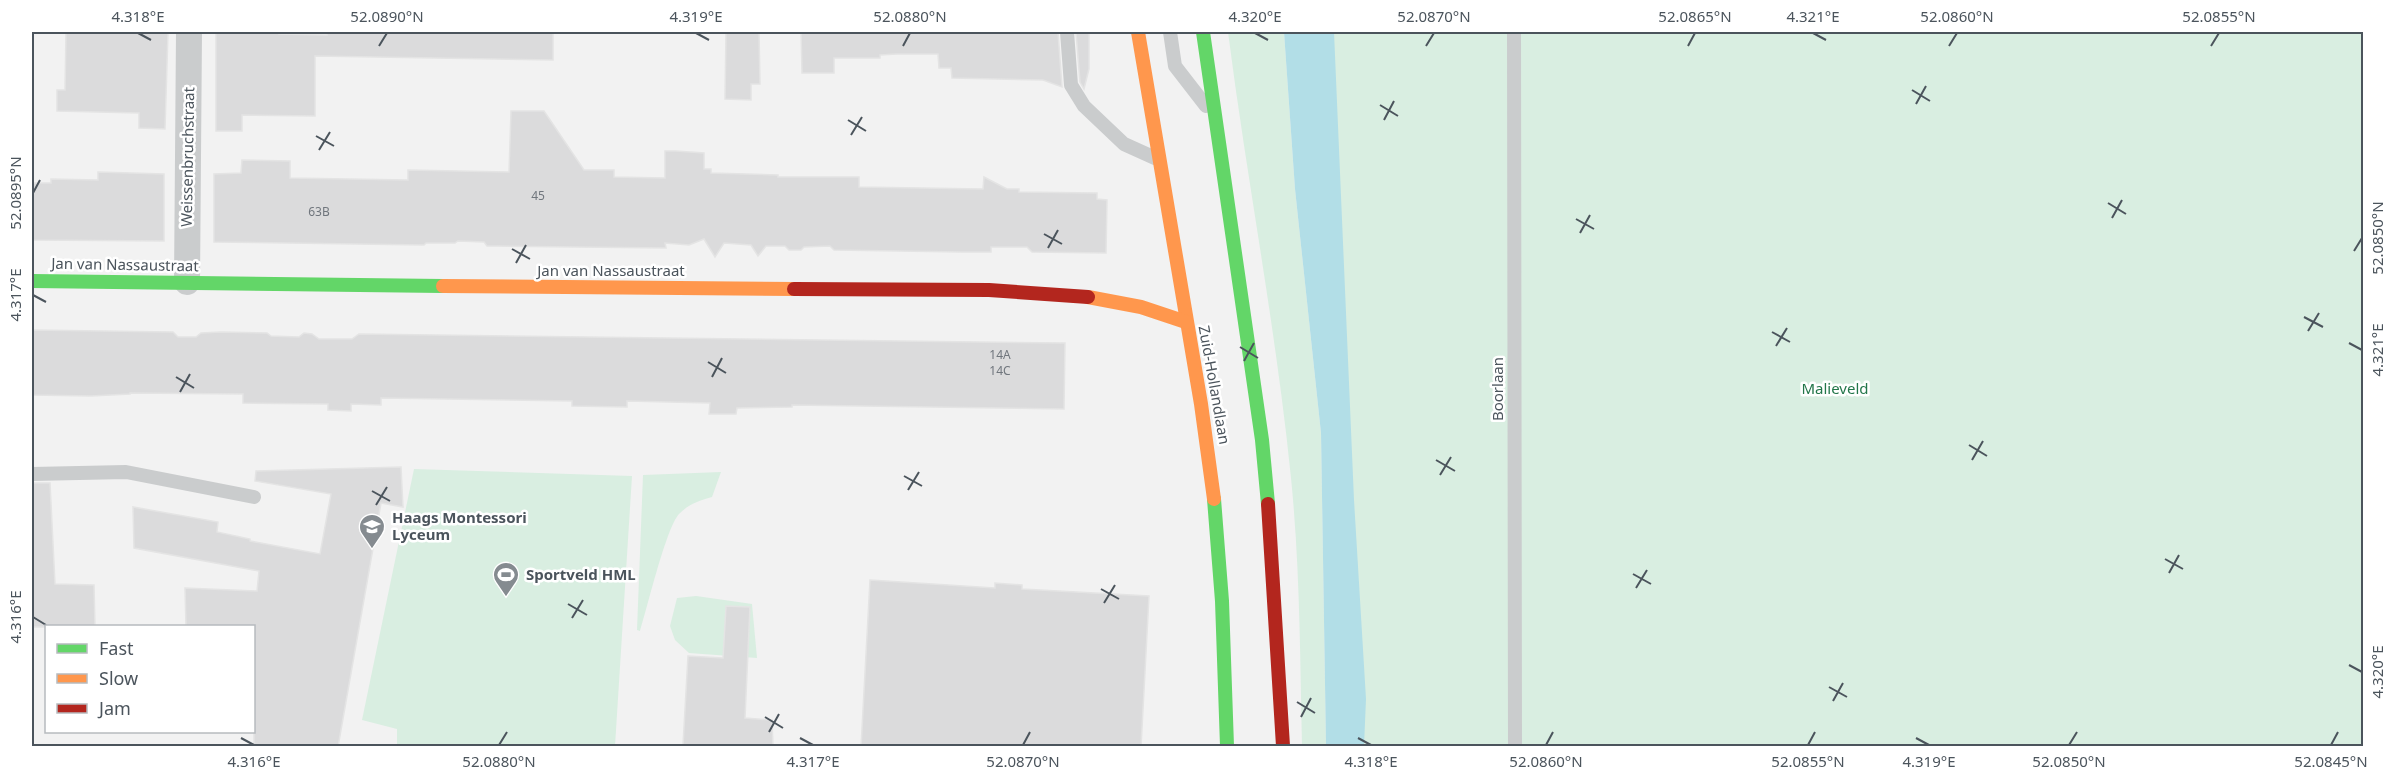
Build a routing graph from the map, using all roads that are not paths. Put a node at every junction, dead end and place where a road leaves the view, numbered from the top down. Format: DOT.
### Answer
graph roads {
  1 [pos="189,32"];
  2 [pos="1067,32"];
  3 [pos="1138,32"];
  4 [pos="1170,32"];
  5 [pos="1203,32"];
  6 [pos="1514,32"];
  7 [pos="1215,118"];
  8 [pos="1157,159"];
  9 [pos="32,281"];
  10 [pos="187,282"];
  11 [pos="1186,322"];
  12 [pos="32,474"];
  13 [pos="254,497"];
  14 [pos="1227,747"];
  15 [pos="1283,747"];
  16 [pos="1515,747"];
  1 -- 10 [label="street, Weissenbruchstraat"];
  2 -- 8 [label="lane"];
  3 -- 8 [label="main road, Zuid-Hollandlaan"];
  4 -- 7 [label="lane"];
  5 -- 7 [label="main road"];
  6 -- 16 [label="lane, Boorlaan"];
  7 -- 15 [label="main road"];
  8 -- 11 [label="main road, Zuid-Hollandlaan"];
  9 -- 10 [label="main road, Jan van Nassaustraat"];
  10 -- 11 [label="main road, Jan van Nassaustraat"];
  11 -- 14 [label="main road, Zuid-Hollandlaan"];
  12 -- 13 [label="lane"];
}
